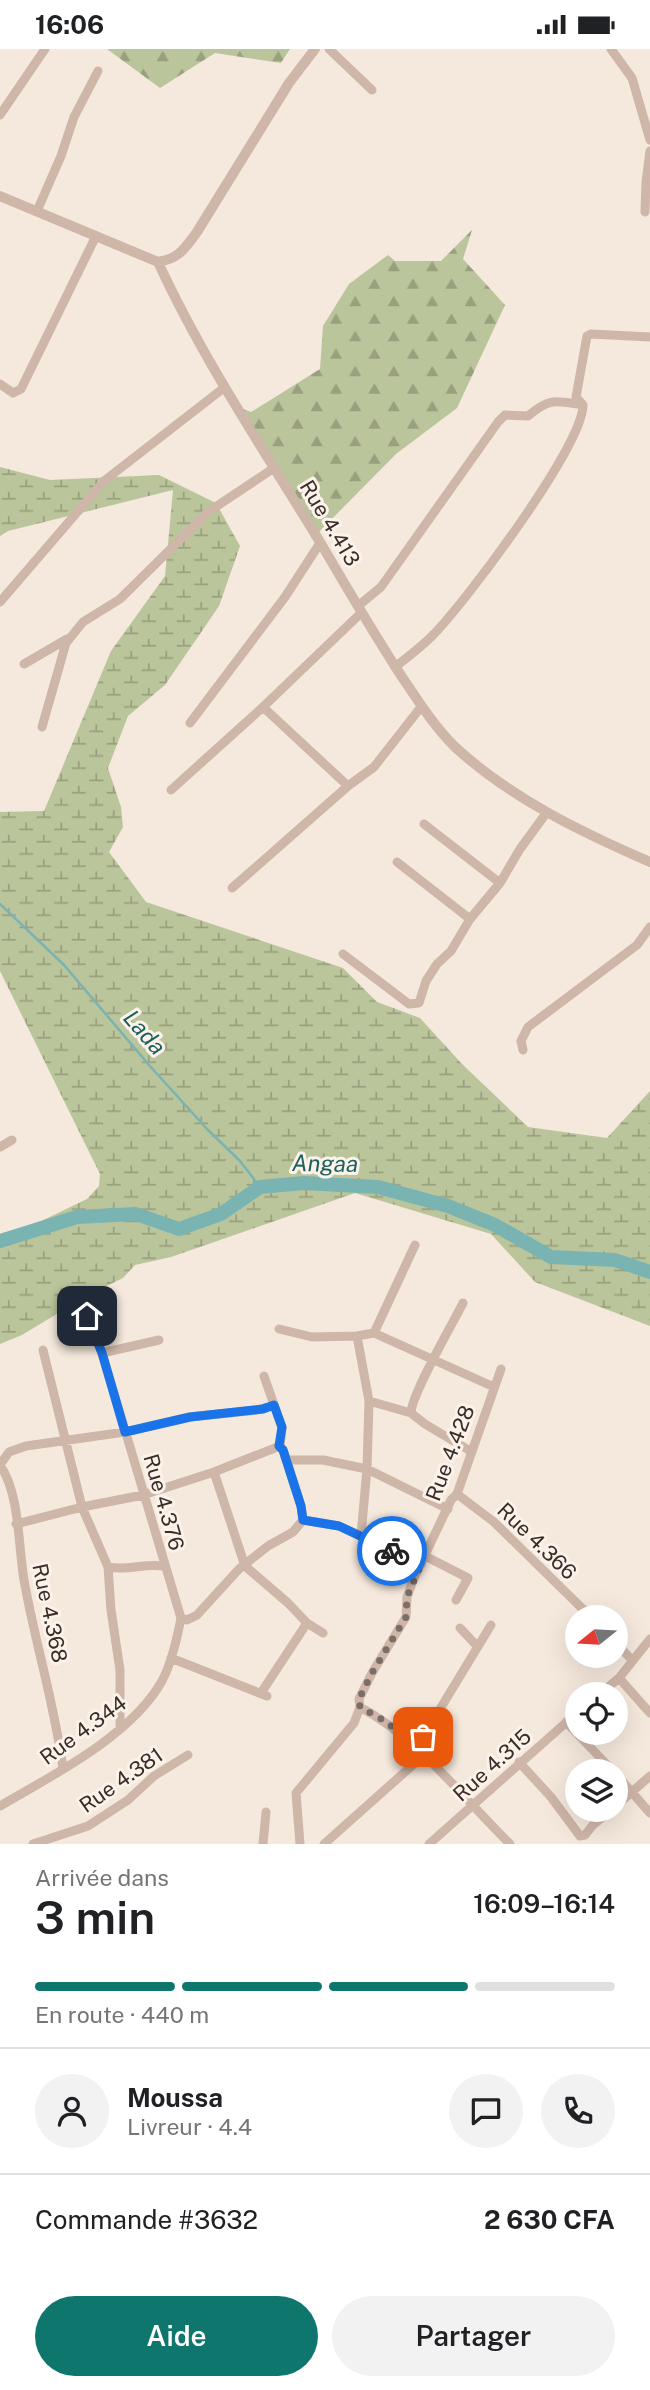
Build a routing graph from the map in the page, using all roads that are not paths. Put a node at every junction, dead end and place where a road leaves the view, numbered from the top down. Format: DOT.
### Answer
graph roads {
  1 [pos="45,49"];
  2 [pos="316,49"];
  3 [pos="329,49"];
  4 [pos="611,49"];
  5 [pos="98,71"];
  6 [pos="372,90"];
  7 [pos="0,115"];
  8 [pos="650,140"];
  9 [pos="650,151"];
  10 [pos="0,196"];
  11 [pos="37,212"];
  12 [pos="645,212"];
  13 [pos="96,236"];
  14 [pos="158,262"];
  15 [pos="650,337"];
  16 [pos="0,384"];
  17 [pos="225,387"];
  18 [pos="583,405"];
  19 [pos="274,468"];
  20 [pos="320,543"];
  21 [pos="0,603"];
  22 [pos="360,609"];
  23 [pos="67,639"];
  24 [pos="24,664"];
  25 [pos="395,667"];
  26 [pos="263,707"];
  27 [pos="421,707"];
  28 [pos="190,723"];
  29 [pos="42,727"];
  30 [pos="348,786"];
  31 [pos="170,790"];
  32 [pos="547,811"];
  33 [pos="424,824"];
  34 [pos="397,862"];
  35 [pos="650,862"];
  36 [pos="500,883"];
  37 [pos="232,888"];
  38 [pos="470,919"];
  39 [pos="650,927"];
  40 [pos="343,954"];
  41 [pos="523,1050"];
  42 [pos="12,1140"];
  43 [pos="0,1147"];
  44 [pos="415,1245"];
  45 [pos="463,1303"];
  46 [pos="87,1316"];
  47 [pos="279,1329"];
  48 [pos="374,1333"];
  49 [pos="357,1336"];
  50 [pos="159,1339"];
  51 [pos="43,1350"];
  52 [pos="102,1353"];
  53 [pos="435,1359"];
  54 [pos="501,1369"];
  55 [pos="264,1376"];
  56 [pos="494,1387"];
  57 [pos="369,1401"];
  58 [pos="274,1405"];
  59 [pos="411,1413"];
  60 [pos="125,1432"];
  61 [pos="66,1441"];
  62 [pos="279,1446"];
  63 [pos="472,1452"];
  64 [pos="286,1460"];
  65 [pos="0,1465"];
  66 [pos="367,1469"];
  67 [pos="214,1472"];
  68 [pos="457,1493"];
  69 [pos="143,1495"];
  70 [pos="82,1507"];
  71 [pos="448,1509"];
  72 [pos="303,1520"];
  73 [pos="16,1524"];
  74 [pos="361,1535"];
  75 [pos="423,1560"];
  76 [pos="164,1566"];
  77 [pos="245,1566"];
  78 [pos="108,1567"];
  79 [pos="456,1600"];
  80 [pos="579,1605"];
  81 [pos="181,1618"];
  82 [pos="307,1623"];
  83 [pos="491,1625"];
  84 [pos="460,1627"];
  85 [pos="323,1633"];
  86 [pos="650,1639"];
  87 [pos="478,1647"];
  88 [pos="628,1656"];
  89 [pos="171,1658"];
  90 [pos="632,1660"];
  91 [pos="618,1678"];
  92 [pos="614,1682"];
  93 [pos="360,1707"];
  94 [pos="650,1713"];
  95 [pos="565,1723"];
  96 [pos="120,1729"];
  97 [pos="588,1745"];
  98 [pos="420,1751"];
  99 [pos="188,1755"];
  100 [pos="601,1759"];
  101 [pos="519,1762"];
  102 [pos="63,1769"];
  103 [pos="650,1776"];
  104 [pos="628,1787"];
  105 [pos="632,1791"];
  106 [pos="628,1795"];
  107 [pos="0,1806"];
  108 [pos="473,1807"];
  109 [pos="265,1812"];
  110 [pos="650,1812"];
  111 [pos="565,1816"];
  112 [pos="570,1822"];
  113 [pos="597,1822"];
  114 [pos="57,1840"];
  115 [pos="33,1844"];
  116 [pos="263,1844"];
  117 [pos="300,1844"];
  118 [pos="324,1844"];
  119 [pos="429,1844"];
  120 [pos="510,1844"];
  1 -- 7 [label="street"];
  2 -- 14 [label="street"];
  3 -- 6 [label="street"];
  4 -- 8 [label="street"];
  5 -- 11 [label="street"];
  9 -- 12 [label="street"];
  10 -- 11 [label="street"];
  11 -- 13 [label="street"];
  13 -- 14 [label="street"];
  13 -- 16 [label="street"];
  14 -- 17 [label="street, Rue 4.413"];
  15 -- 18 [label="street"];
  17 -- 19 [label="street, Rue 4.413"];
  17 -- 21 [label="street"];
  18 -- 22 [label="street"];
  18 -- 25 [label="street"];
  19 -- 20 [label="street, Rue 4.413"];
  19 -- 23 [label="street"];
  20 -- 22 [label="street, Rue 4.413"];
  20 -- 28 [label="street"];
  22 -- 25 [label="street, Rue 4.413"];
  22 -- 26 [label="street"];
  23 -- 24 [label="street"];
  23 -- 29 [label="street"];
  25 -- 27 [label="street, Rue 4.413"];
  26 -- 30 [label="street"];
  26 -- 31 [label="street"];
  27 -- 30 [label="street"];
  27 -- 32 [label="street, Rue 4.413"];
  30 -- 37 [label="street"];
  32 -- 35 [label="street, Rue 4.413"];
  32 -- 36 [label="street"];
  33 -- 36 [label="street"];
  34 -- 38 [label="street"];
  36 -- 38 [label="street"];
  38 -- 40 [label="street"];
  39 -- 41 [label="street"];
  42 -- 43 [label="street"];
  44 -- 48 [label="street"];
  45 -- 53 [label="street"];
  46 -- 52 [label="street, Rue 4.376"];
  47 -- 49 [label="street"];
  48 -- 49 [label="street"];
  48 -- 53 [label="street"];
  49 -- 57 [label="street"];
  50 -- 52 [label="street"];
  51 -- 61 [label="street"];
  52 -- 60 [label="street, Rue 4.376"];
  53 -- 56 [label="street"];
  53 -- 59 [label="street"];
  54 -- 56 [label="street, Rue 4.428"];
  55 -- 58 [label="street"];
  56 -- 63 [label="street, Rue 4.428"];
  57 -- 59 [label="street"];
  57 -- 66 [label="street"];
  58 -- 60 [label="street"];
  58 -- 62 [label="street"];
  59 -- 63 [label="street"];
  60 -- 61 [label="street"];
  60 -- 69 [label="street, Rue 4.376"];
  61 -- 65 [label="street"];
  61 -- 70 [label="street"];
  62 -- 64 [label="street"];
  62 -- 67 [label="street"];
  63 -- 68 [label="street, Rue 4.428"];
  64 -- 66 [label="street"];
  64 -- 72 [label="street"];
  65 -- 73 [label="street, Rue 4.368"];
  66 -- 71 [label="street"];
  66 -- 74 [label="street"];
  67 -- 69 [label="street"];
  67 -- 77 [label="street"];
  68 -- 71 [label="street, Rue 4.428"];
  68 -- 80 [label="street, Rue 4.366"];
  69 -- 70 [label="street"];
  69 -- 76 [label="street, Rue 4.376"];
  70 -- 73 [label="street"];
  70 -- 78 [label="street"];
  71 -- 75 [label="street, Rue 4.428"];
  72 -- 74 [label="street"];
  72 -- 77 [label="street"];
  73 -- 102 [label="street, Rue 4.368"];
  74 -- 75 [label="street"];
  75 -- 79 [label="street"];
  75 -- 93 [label="street, Rue 4.428"];
  76 -- 78 [label="street"];
  76 -- 81 [label="street, Rue 4.376"];
  77 -- 81 [label="street"];
  77 -- 82 [label="street"];
  78 -- 96 [label="street"];
  81 -- 89 [label="street, Rue 4.344"];
  82 -- 85 [label="street"];
  82 -- 89 [label="street"];
  83 -- 87 [label="street"];
  84 -- 87 [label="street"];
  86 -- 90 [label="street"];
  87 -- 98 [label="street"];
  88 -- 90 [label="street"];
  89 -- 96 [label="street, Rue 4.344"];
  90 -- 91 [label="street"];
  91 -- 92 [label="street"];
  91 -- 94 [label="street"];
  93 -- 98 [label="street"];
  93 -- 117 [label="street, Rue 4.428"];
  95 -- 101 [label="street, Rue 4.315"];
  96 -- 102 [label="street, Rue 4.344"];
  97 -- 100 [label="street"];
  98 -- 108 [label="street"];
  98 -- 118 [label="street"];
  99 -- 114 [label="street, Rue 4.381"];
  101 -- 108 [label="street, Rue 4.315"];
  101 -- 111 [label="street"];
  102 -- 107 [label="street, Rue 4.344"];
  103 -- 105 [label="street"];
  104 -- 105 [label="street"];
  105 -- 106 [label="street"];
  105 -- 110 [label="street"];
  108 -- 119 [label="street, Rue 4.315"];
  108 -- 120 [label="street"];
  109 -- 116 [label="street"];
  112 -- 113 [label="street"];
  114 -- 115 [label="street, Rue 4.381"];
}
